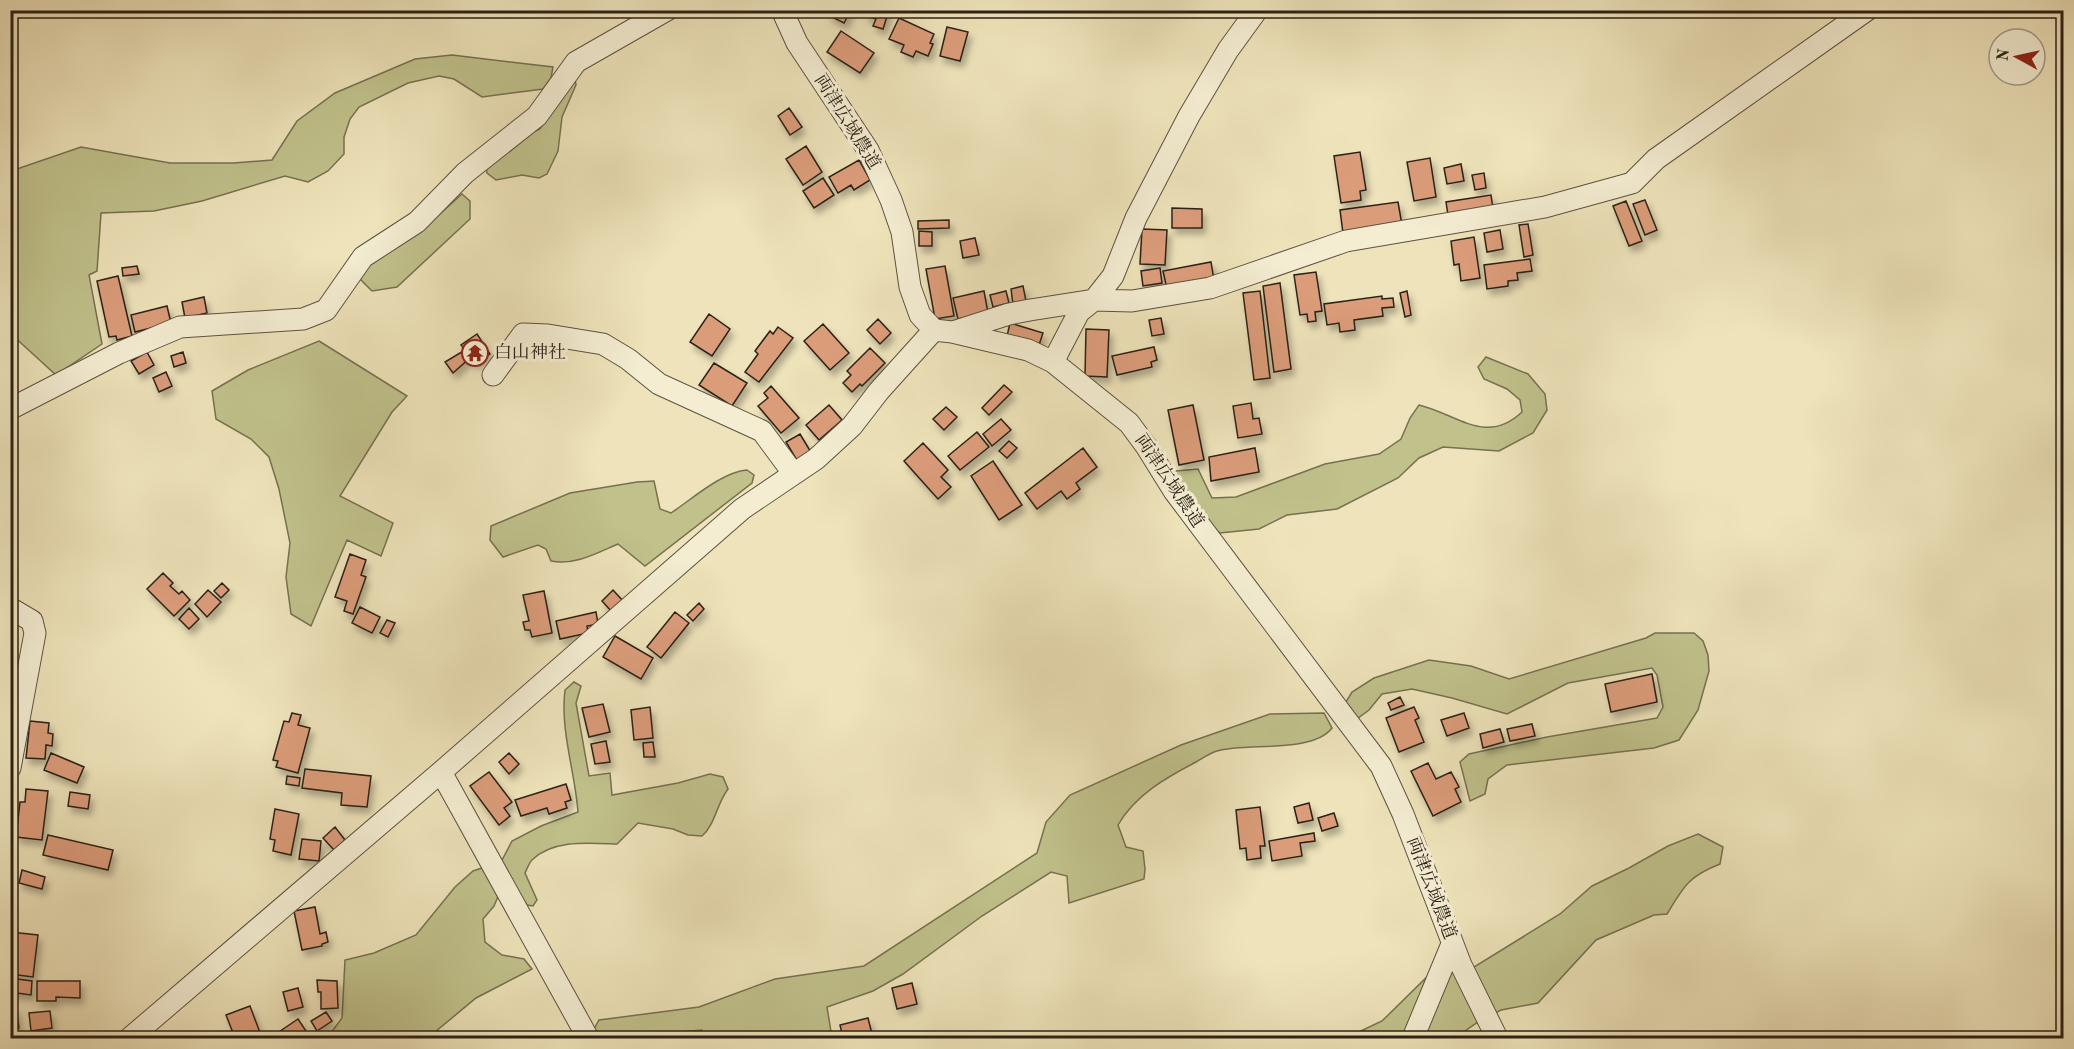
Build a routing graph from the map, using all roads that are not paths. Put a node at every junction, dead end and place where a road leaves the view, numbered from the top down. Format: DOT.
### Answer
graph roads {
  1 [pos="667,10"];
  2 [pos="782,10"];
  3 [pos="1257,10"];
  4 [pos="1867,10"];
  5 [pos="1094,300"];
  6 [pos="943,331"];
  7 [pos="1053,362"];
  8 [pos="493,375"];
  9 [pos="10,409"];
  10 [pos="793,473"];
  11 [pos="10,608"];
  12 [pos="10,768"];
  13 [pos="441,772"];
  14 [pos="1452,944"];
  15 [pos="130,1038"];
  16 [pos="588,1038"];
  17 [pos="1413,1038"];
  18 [pos="1497,1038"];
  1 -- 9 [label="street"];
  2 -- 6 [label="street, 両津広域農道"];
  3 -- 5 [label="street"];
  4 -- 5 [label="street"];
  5 -- 6 [label="street"];
  5 -- 7 [label="street"];
  6 -- 7 [label="street, 両津広域農道"];
  6 -- 10 [label="street"];
  7 -- 14 [label="street, 両津広域農道"];
  8 -- 10 [label="street"];
  10 -- 13 [label="street"];
  11 -- 12 [label="street"];
  13 -- 15 [label="street"];
  13 -- 16 [label="street"];
  14 -- 17 [label="street"];
  14 -- 18 [label="street, 両津広域農道"];
}
